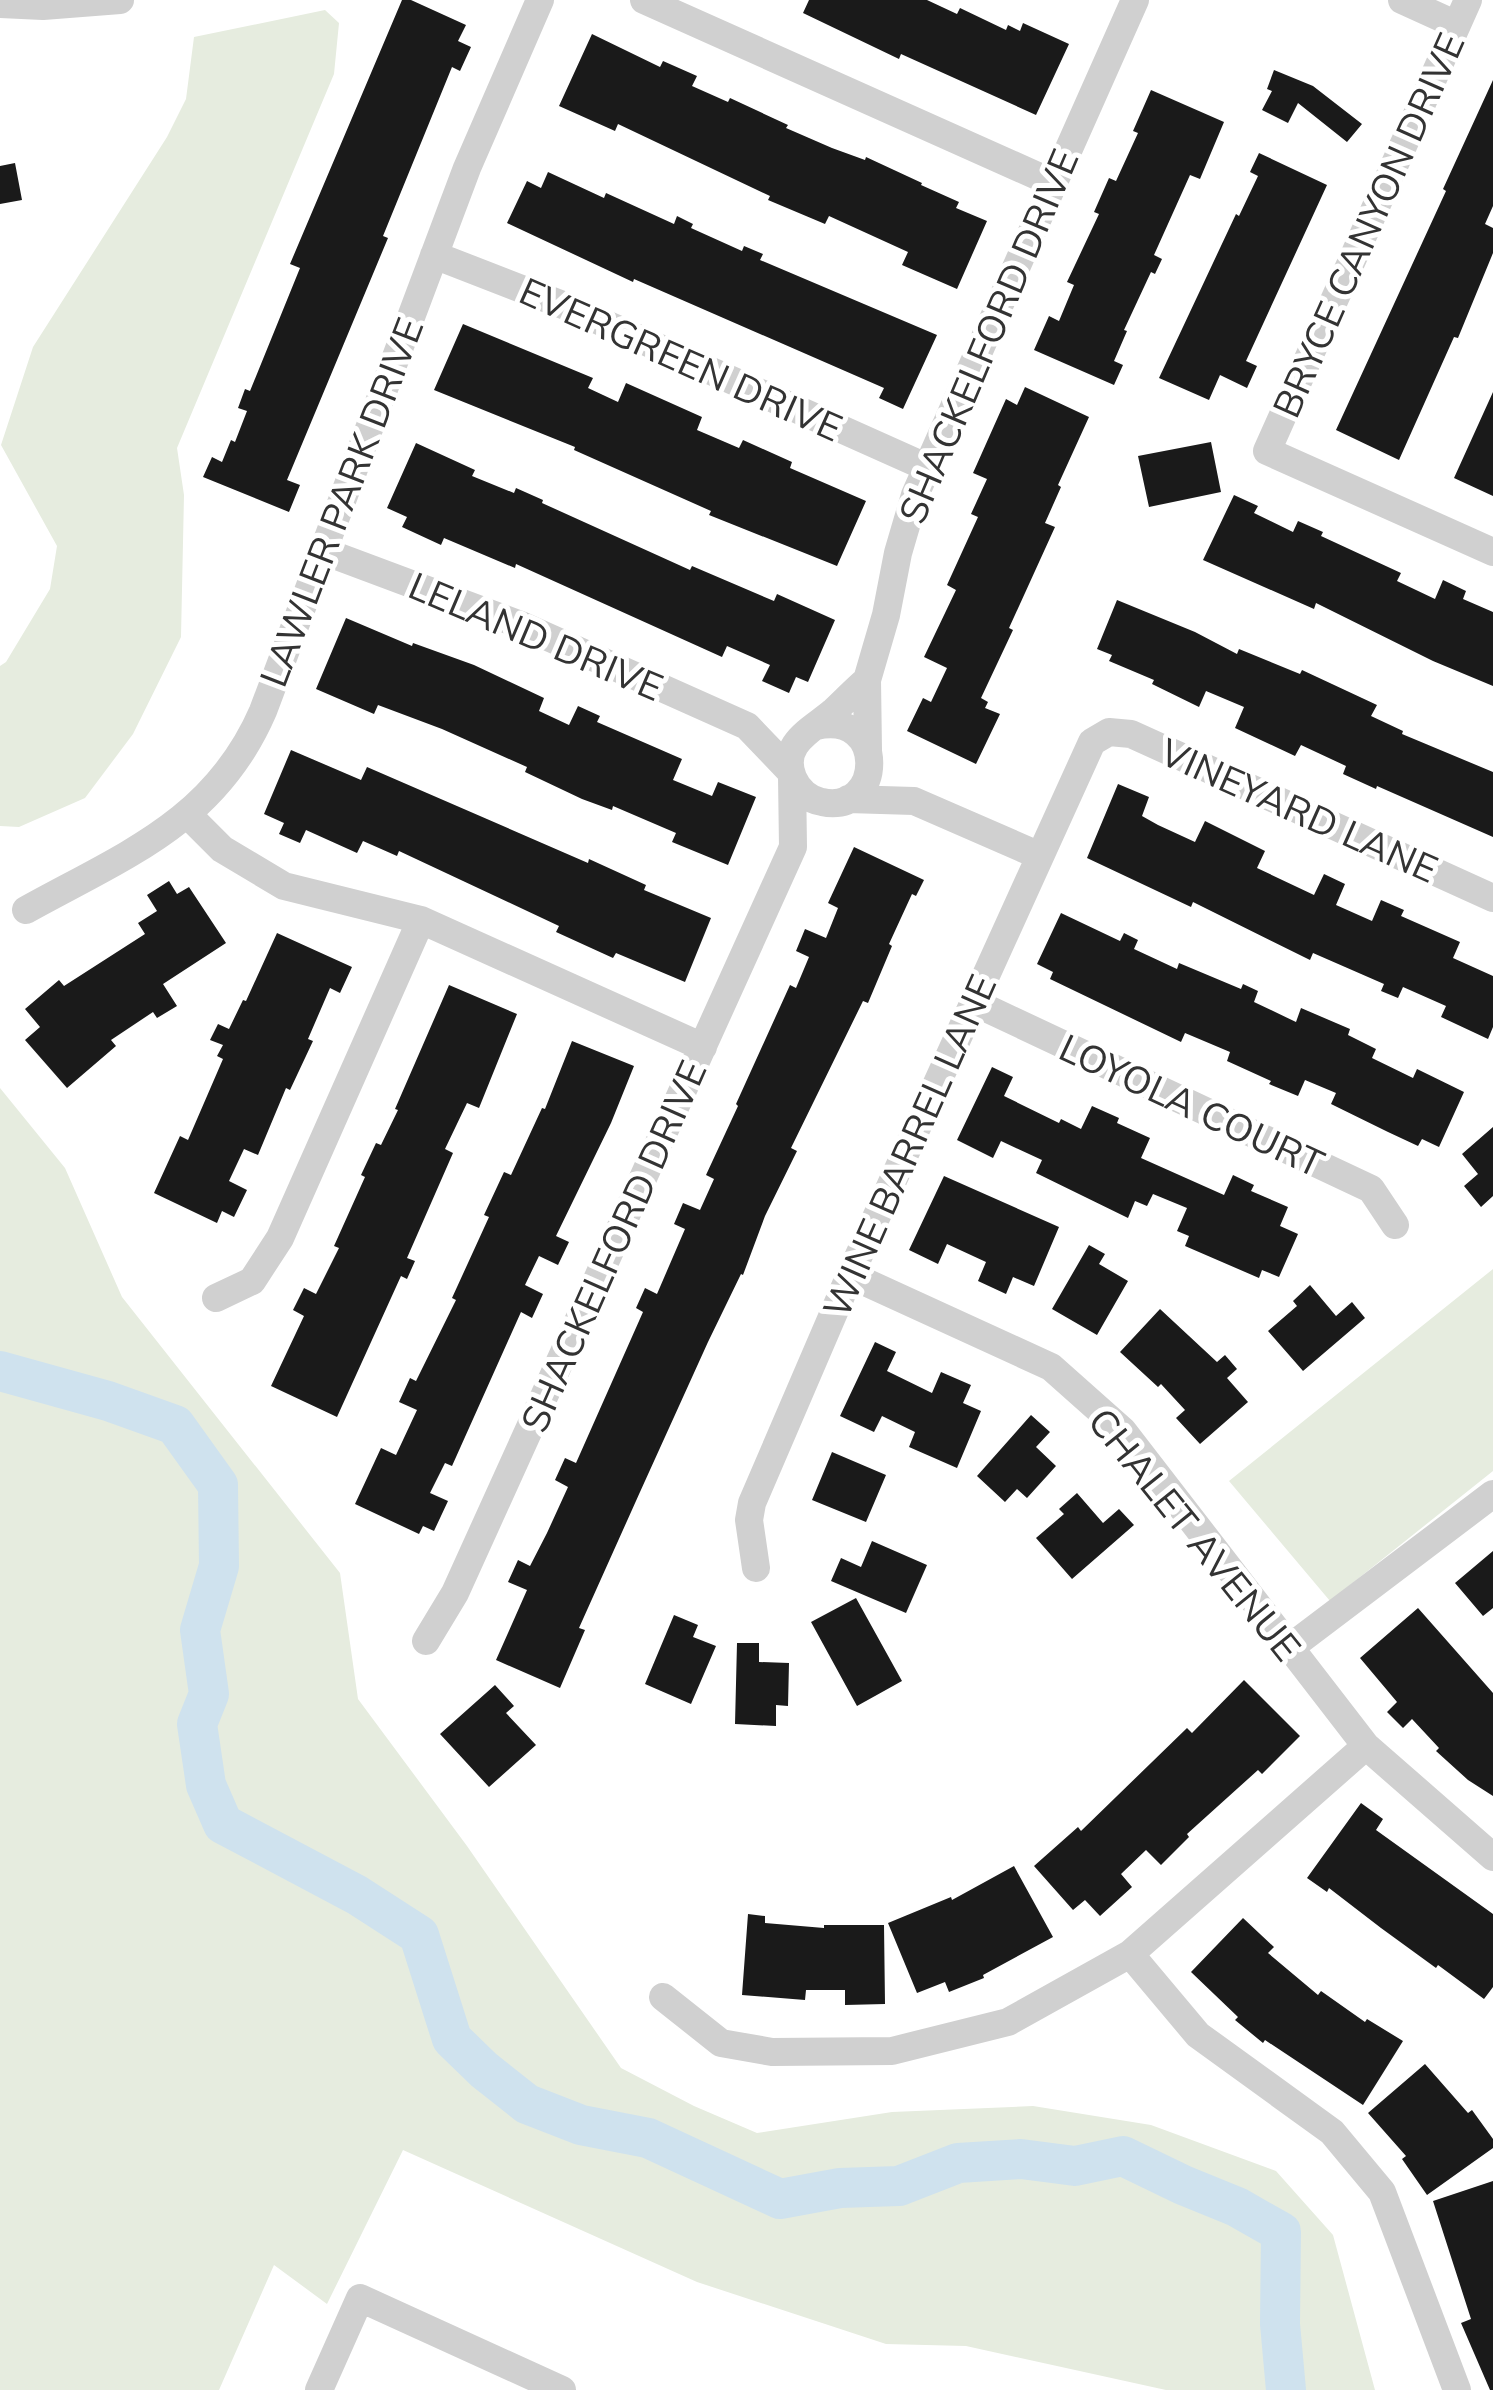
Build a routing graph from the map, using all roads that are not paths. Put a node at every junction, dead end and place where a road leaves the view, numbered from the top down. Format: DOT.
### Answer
graph roads {
  1 [pos="120,0"];
  2 [pos="540,0"];
  3 [pos="644,0"];
  4 [pos="1135,0"];
  5 [pos="1402,0"];
  6 [pos="43,3"];
  7 [pos="0,4"];
  8 [pos="1463,12"];
  9 [pos="1053,183"];
  10 [pos="434,255"];
  11 [pos="926,467"];
  12 [pos="323,550"];
  13 [pos="1493,552"];
  14 [pos="867,680"];
  15 [pos="747,726"];
  16 [pos="813,727"];
  17 [pos="1102,734"];
  18 [pos="868,752"];
  19 [pos="792,774"];
  20 [pos="846,800"];
  21 [pos="914,801"];
  22 [pos="188,815"];
  23 [pos="793,847"];
  24 [pos="1038,856"];
  25 [pos="1493,898"];
  26 [pos="26,910"];
  27 [pos="421,920"];
  28 [pos="972,1002"];
  29 [pos="704,1046"];
  30 [pos="1395,1225"];
  31 [pos="850,1276"];
  32 [pos="216,1298"];
  33 [pos="1493,1494"];
  34 [pos="756,1568"];
  35 [pos="426,1642"];
  36 [pos="1288,1649"];
  37 [pos="1366,1746"];
  38 [pos="1493,1857"];
  39 [pos="1130,1954"];
  40 [pos="663,1998"];
  41 [pos="319,2390"];
  42 [pos="562,2390"];
  43 [pos="1456,2390"];
  1 -- 6 [label="street"];
  2 -- 10 [label="street, LAWLER PARK DRIVE"];
  3 -- 9 [label="street"];
  4 -- 9 [label="street, SHACKELFORD DRIVE"];
  5 -- 8 [label="street"];
  6 -- 7 [label="street"];
  8 -- 13 [label="street, BRYCE CANYON DRIVE"];
  9 -- 11 [label="street, SHACKELFORD DRIVE"];
  10 -- 11 [label="street, EVERGREEN DRIVE"];
  10 -- 12 [label="street, LAWLER PARK DRIVE"];
  11 -- 14 [label="street, SHACKELFORD DRIVE"];
  12 -- 15 [label="street, LELAND DRIVE"];
  12 -- 22 [label="street, LAWLER PARK DRIVE"];
  14 -- 16 [label="street"];
  14 -- 18 [label="street, SHACKELFORD DRIVE"];
  15 -- 16 [label="street, LELAND DRIVE"];
  15 -- 19 [label="street, LELAND DRIVE"];
  16 -- 18 [label="street"];
  16 -- 19 [label="street"];
  17 -- 24 [label="street, WINE BARREL LANE"];
  17 -- 25 [label="street, VINEYARD LANE"];
  18 -- 20 [label="street"];
  18 -- 21 [label="street"];
  19 -- 20 [label="street"];
  19 -- 23 [label="street, SHACKELFORD DRIVE"];
  20 -- 21 [label="street"];
  20 -- 23 [label="street, SHACKELFORD DRIVE"];
  21 -- 24 [label="street"];
  22 -- 26 [label="street, LAWLER PARK DRIVE"];
  22 -- 27 [label="street"];
  23 -- 29 [label="street, SHACKELFORD DRIVE"];
  24 -- 28 [label="street, WINE BARREL LANE"];
  27 -- 29 [label="street"];
  27 -- 32 [label="street"];
  28 -- 30 [label="street, LOYOLA COURT"];
  28 -- 31 [label="street, WINE BARREL LANE"];
  29 -- 35 [label="street, SHACKELFORD DRIVE"];
  31 -- 34 [label="street, WINE BARREL LANE"];
  31 -- 36 [label="street, CHALET AVENUE"];
  33 -- 36 [label="street"];
  36 -- 37 [label="street, CHALET AVENUE"];
  37 -- 38 [label="street, CHALET AVENUE"];
  37 -- 39 [label="street"];
  39 -- 40 [label="street"];
  39 -- 43 [label="street"];
  41 -- 42 [label="street"];
}
